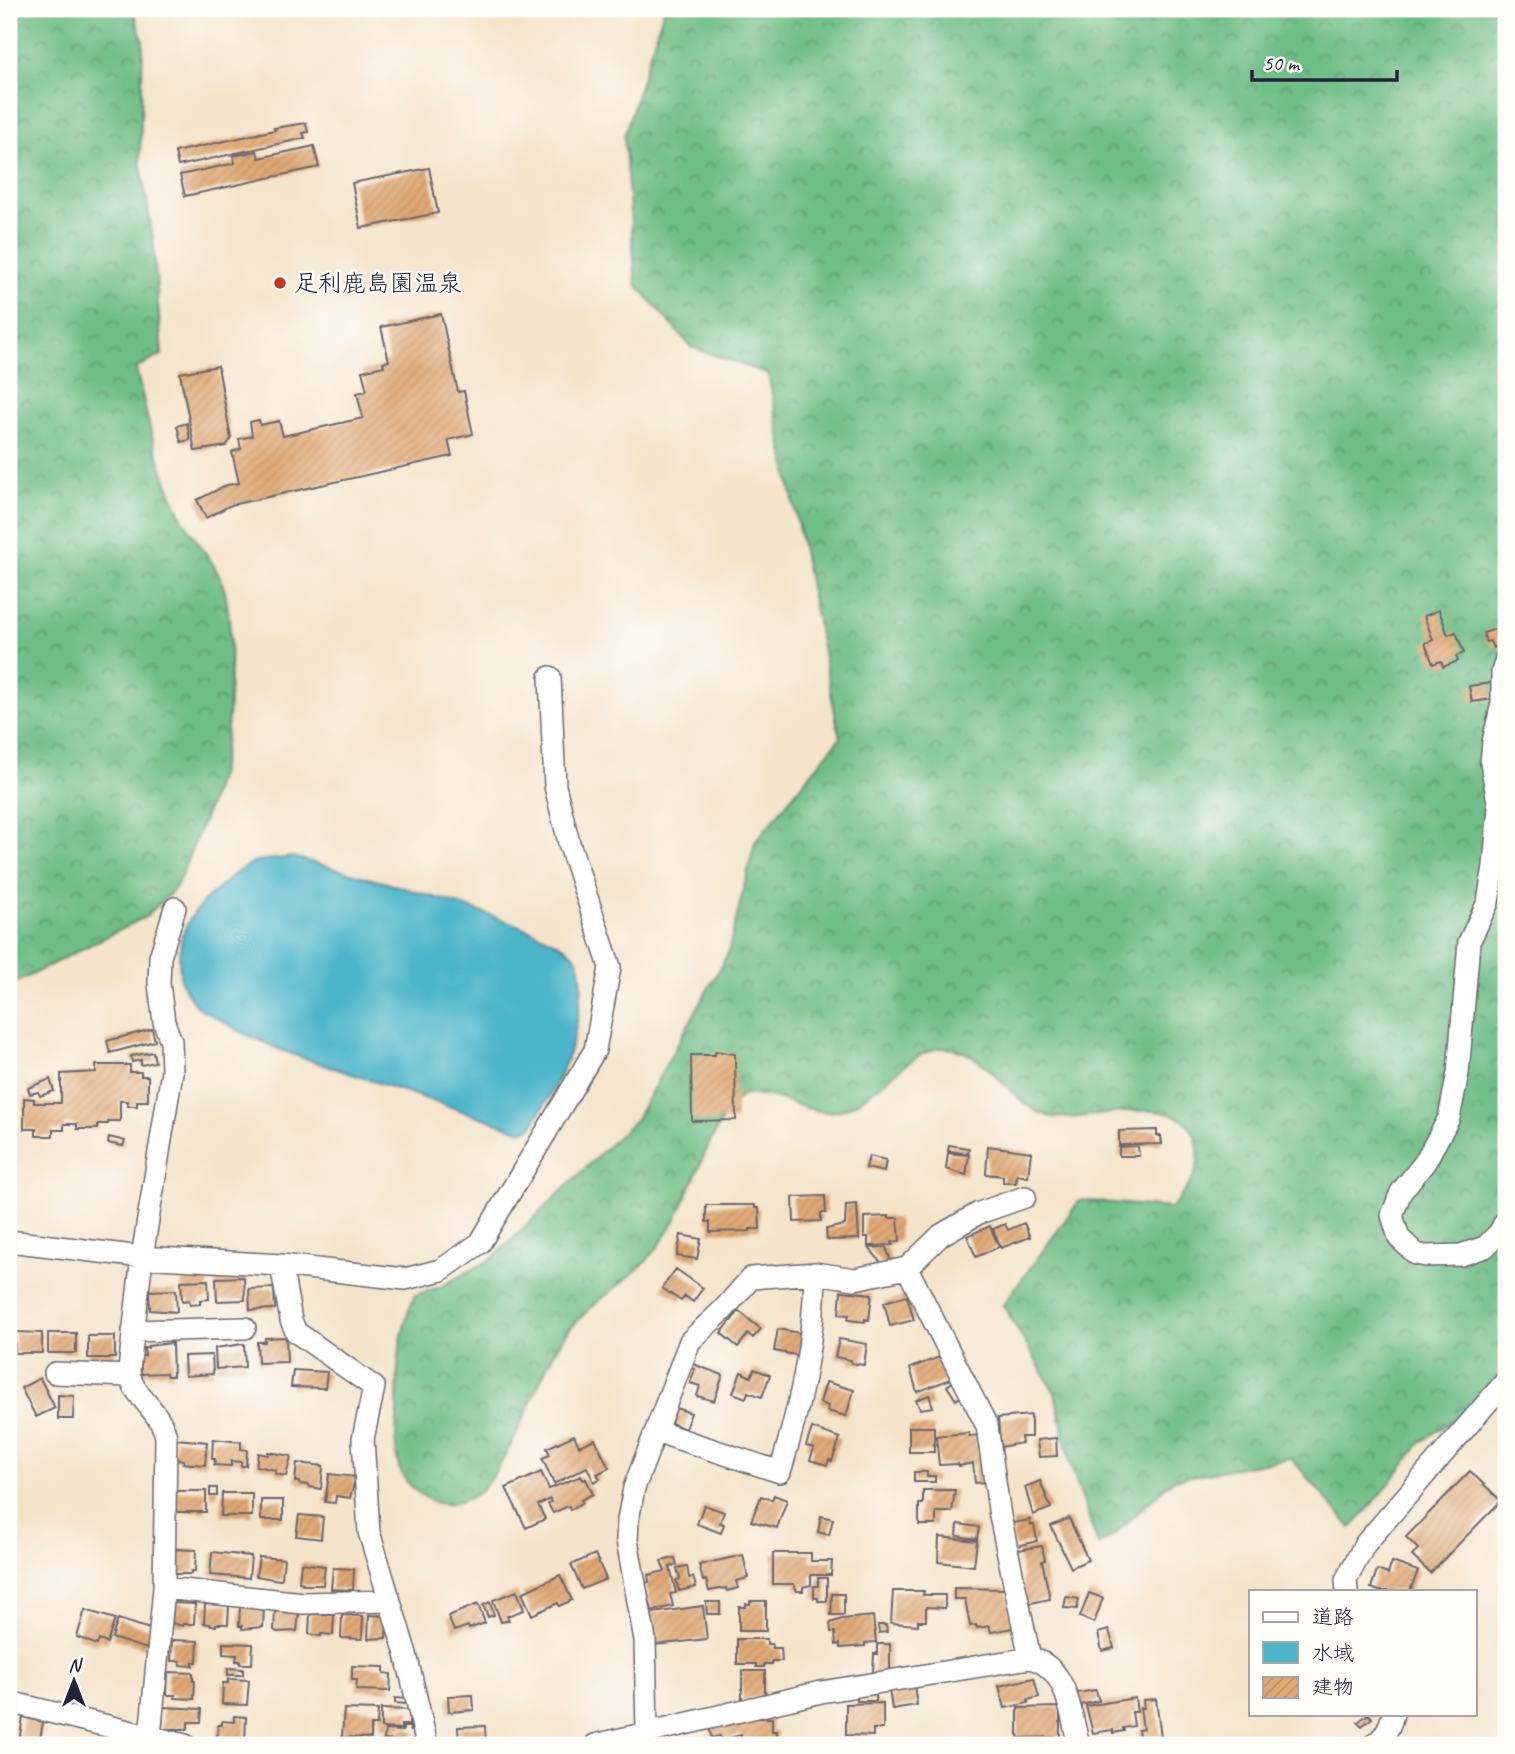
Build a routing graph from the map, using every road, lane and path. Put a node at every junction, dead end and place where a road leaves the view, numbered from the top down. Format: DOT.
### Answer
graph roads {
  1 [pos="1506,659"];
  2 [pos="550,677"];
  3 [pos="175,908"];
  4 [pos="1025,1197"];
  5 [pos="1506,1220"];
  6 [pos="9,1241"];
  7 [pos="142,1256"];
  8 [pos="281,1265"];
  9 [pos="907,1268"];
  10 [pos="815,1273"];
  11 [pos="245,1328"];
  12 [pos="133,1331"];
  13 [pos="55,1373"];
  14 [pos="129,1376"];
  15 [pos="1506,1381"];
  16 [pos="657,1432"];
  17 [pos="164,1588"];
  18 [pos="1347,1590"];
  19 [pos="389,1601"];
  20 [pos="1030,1658"];
  21 [pos="9,1702"];
  22 [pos="1392,1716"];
  23 [pos="647,1732"];
  24 [pos="152,1740"];
  25 [pos="185,1745"];
  26 [pos="427,1745"];
  27 [pos="601,1745"];
  28 [pos="1079,1745"];
  29 [pos="1373,1745"];
  1 -- 5 [label="street"];
  2 -- 8 [label="street"];
  3 -- 7 [label="street"];
  4 -- 9 [label="street"];
  6 -- 7 [label="street"];
  7 -- 8 [label="street"];
  7 -- 12 [label="street"];
  8 -- 19 [label="street"];
  9 -- 10 [label="street"];
  9 -- 20 [label="street"];
  10 -- 16 [label="street"];
  10 -- 16 [label="street"];
  11 -- 12 [label="street"];
  12 -- 14 [label="street"];
  13 -- 14 [label="street"];
  14 -- 17 [label="street"];
  15 -- 18 [label="street"];
  16 -- 23 [label="street"];
  17 -- 19 [label="street"];
  17 -- 24 [label="street"];
  19 -- 26 [label="street"];
  20 -- 23 [label="street"];
  20 -- 28 [label="street"];
  21 -- 24 [label="street"];
  22 -- 29 [label="street"];
  23 -- 27 [label="street"];
  24 -- 25 [label="street"];
}
